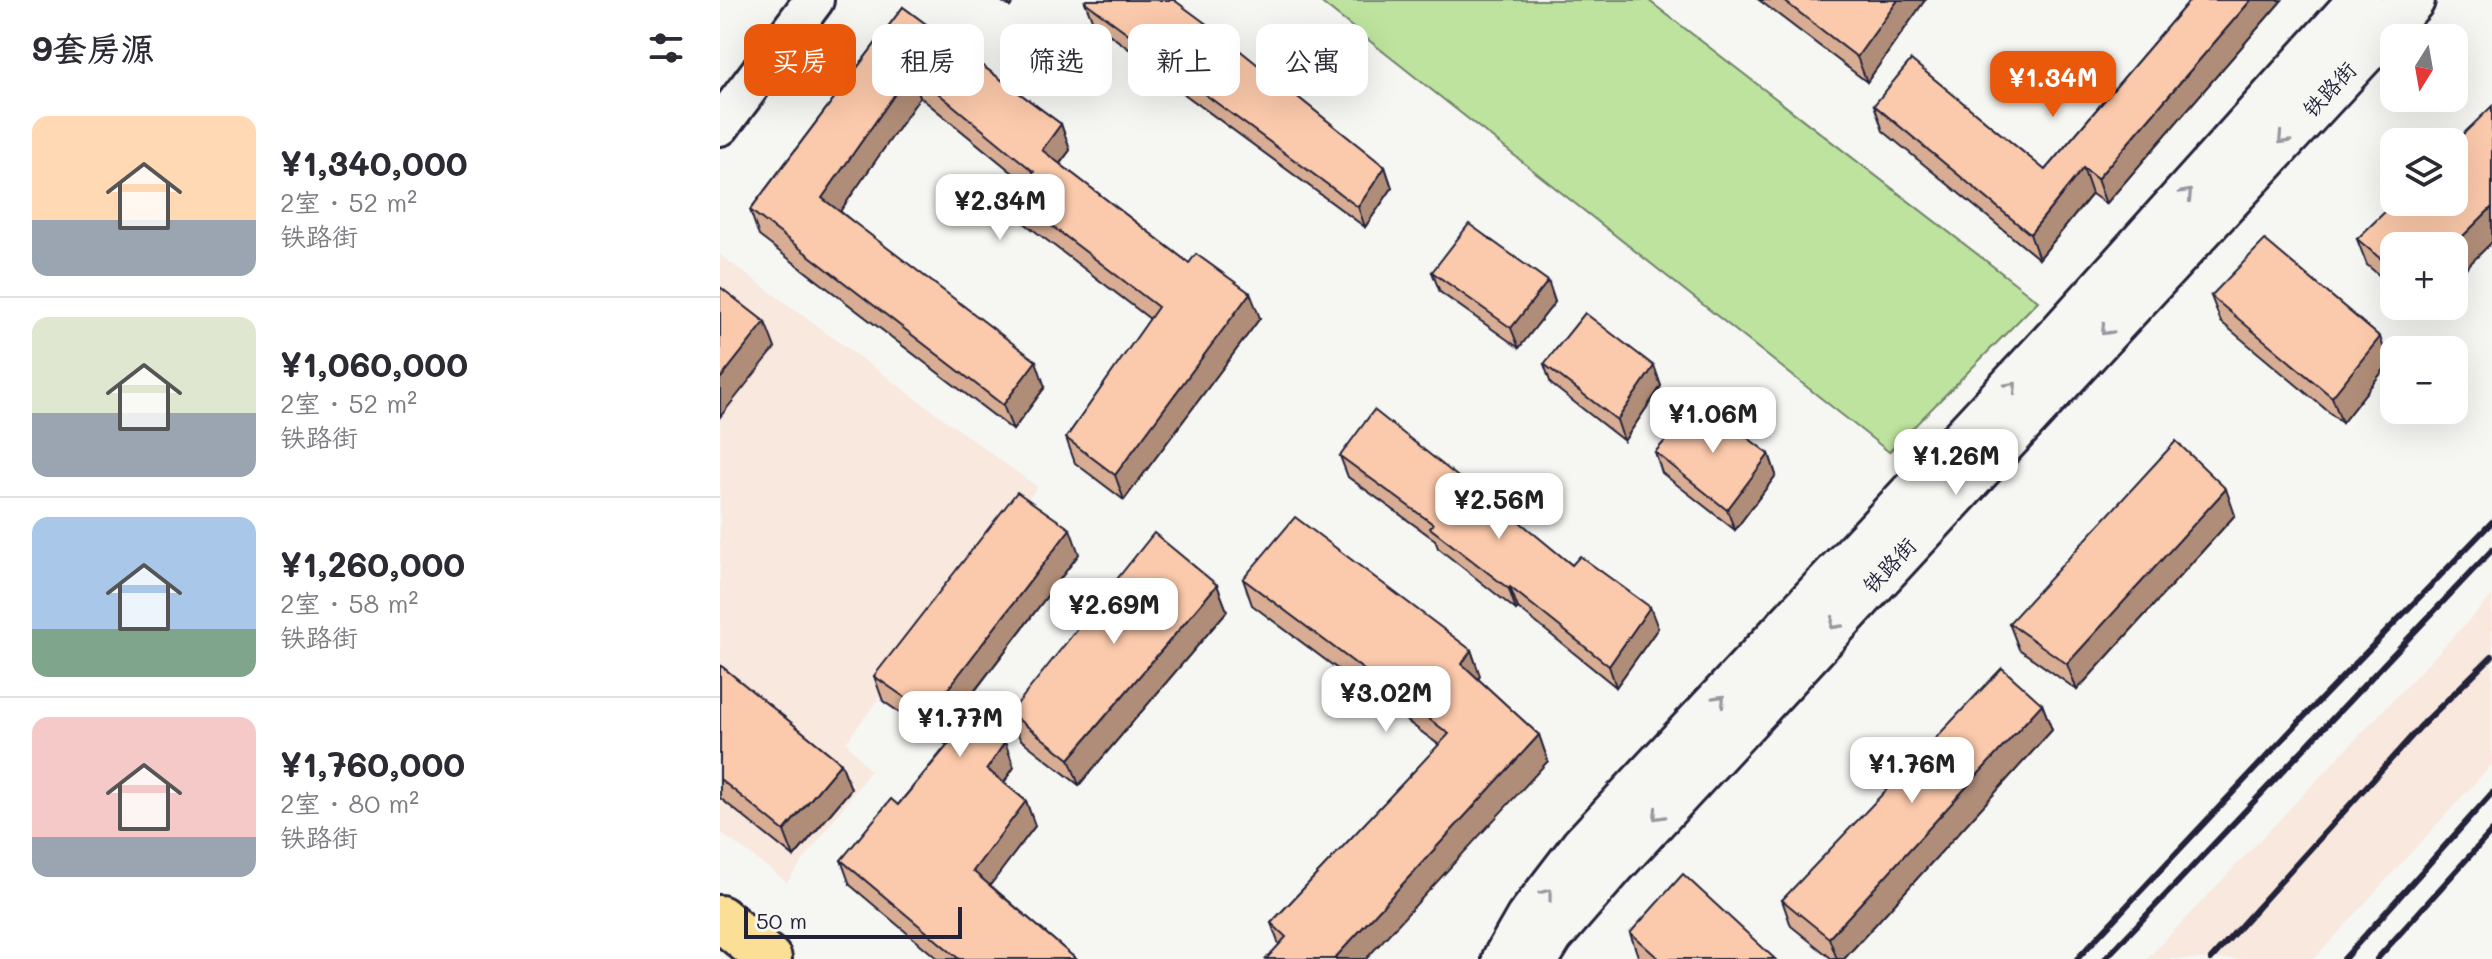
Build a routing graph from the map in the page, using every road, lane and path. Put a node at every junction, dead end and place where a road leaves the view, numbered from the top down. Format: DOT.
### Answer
graph roads {
  1 [pos="814,0"];
  2 [pos="2361,0"];
  3 [pos="2412,0"];
  4 [pos="720,126"];
  5 [pos="720,918"];
  6 [pos="769,959"];
  7 [pos="1505,959"];
  8 [pos="1536,959"];
  1 -- 4 [label="street"];
  7 -- 2 [label="main road, 铁路街, one-way"];
  3 -- 8 [label="main road, 铁路街, one-way"];
  5 -- 6 [label="highway"];
}
